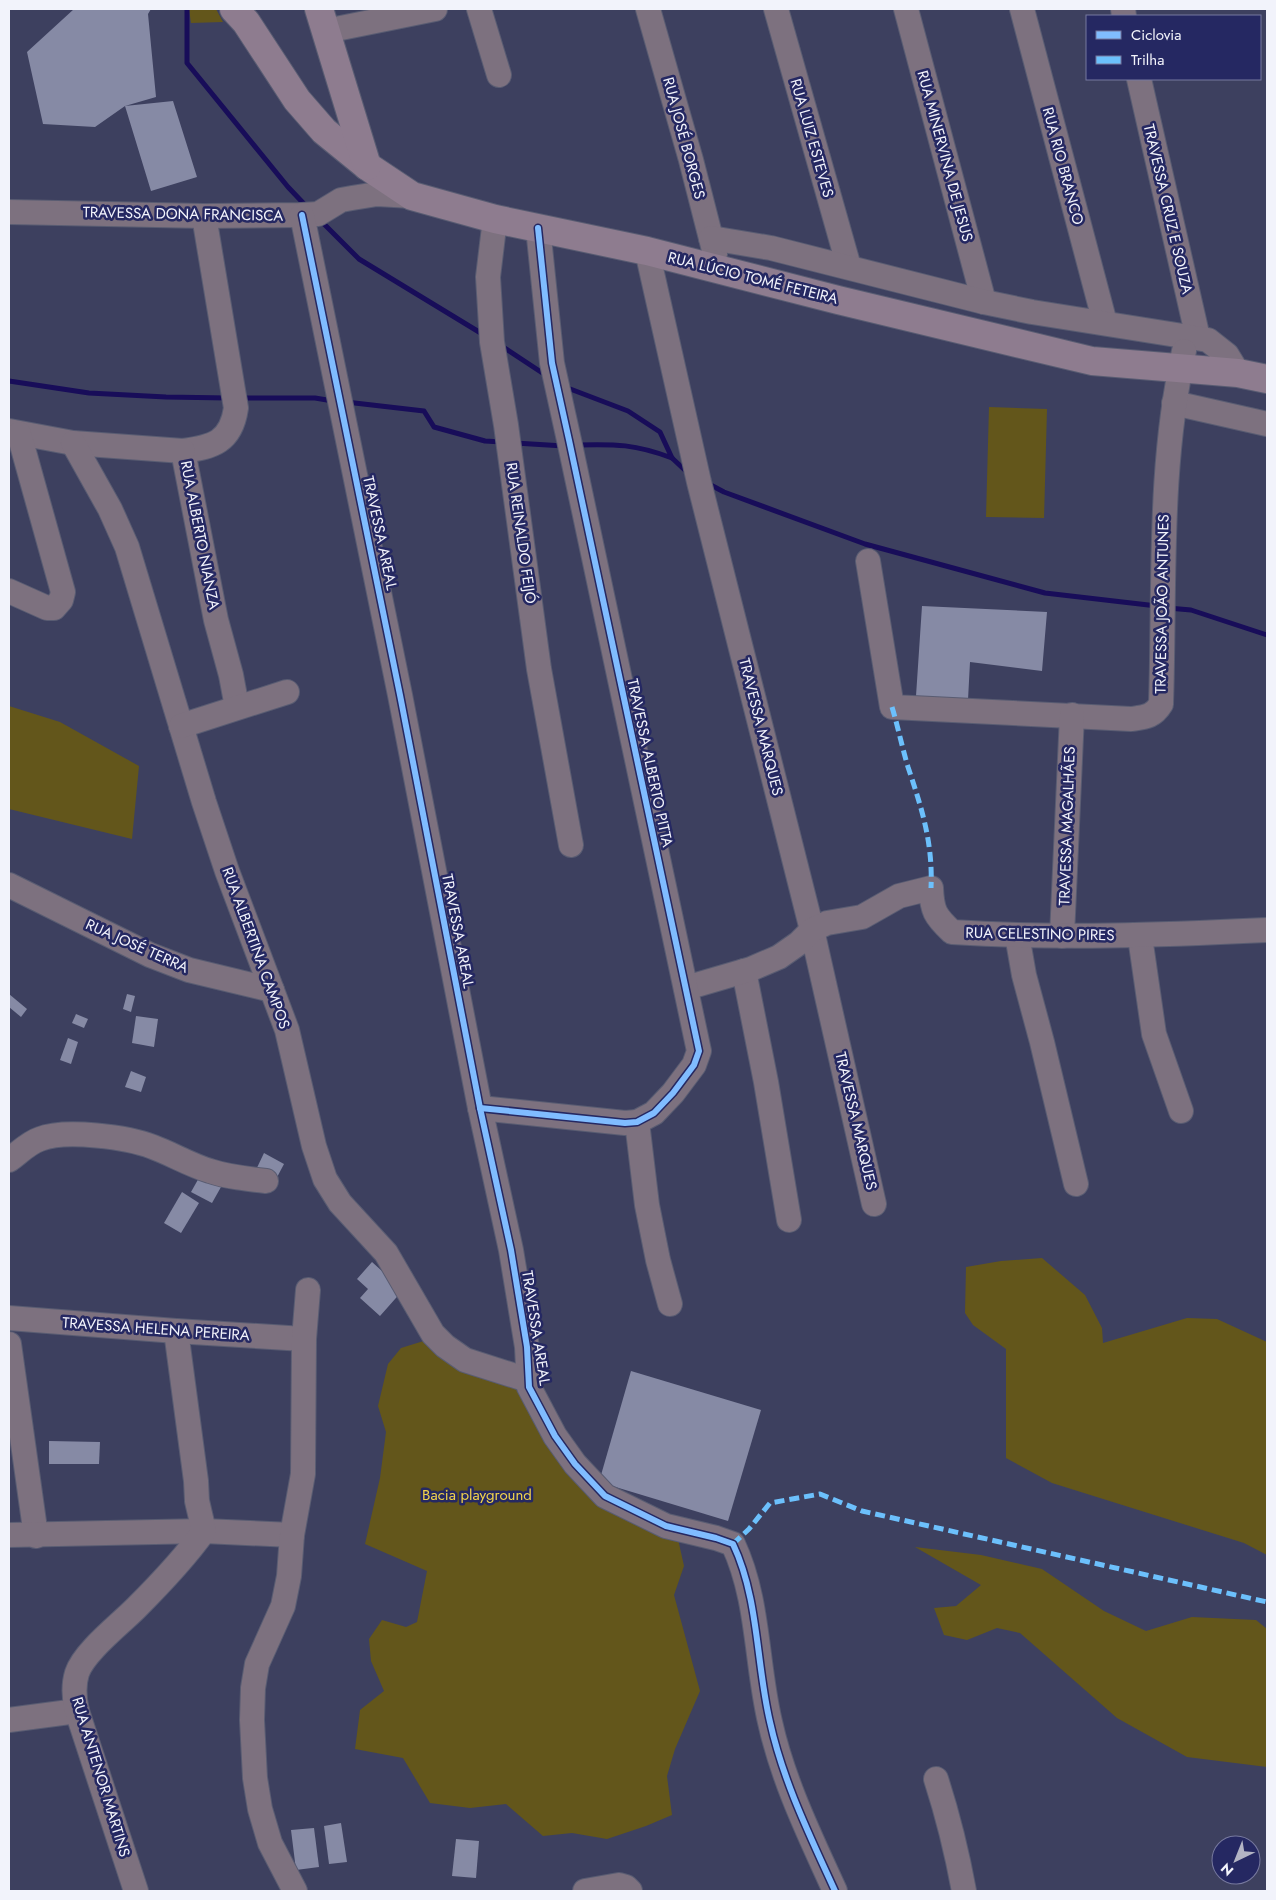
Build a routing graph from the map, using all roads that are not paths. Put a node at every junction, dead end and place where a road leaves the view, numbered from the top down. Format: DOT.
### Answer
graph roads {
  1 [pos="234,9"];
  2 [pos="435,9"];
  3 [pos="479,9"];
  4 [pos="648,9"];
  5 [pos="776,9"];
  6 [pos="906,9"];
  7 [pos="1022,9"];
  8 [pos="322,20"];
  9 [pos="499,75"];
  10 [pos="1139,80"];
  11 [pos="367,166"];
  12 [pos="412,196"];
  13 [pos="9,212"];
  14 [pos="308,214"];
  15 [pos="204,216"];
  16 [pos="495,219"];
  17 [pos="538,228"];
  18 [pos="711,238"];
  19 [pos="647,251"];
  20 [pos="849,267"];
  21 [pos="718,268"];
  22 [pos="984,302"];
  23 [pos="1105,323"];
  24 [pos="1187,353"];
  25 [pos="1233,364"];
  26 [pos="1267,364"];
  27 [pos="1267,379"];
  28 [pos="1174,403"];
  29 [pos="1267,424"];
  30 [pos="14,433"];
  31 [pos="73,443"];
  32 [pos="184,451"];
  33 [pos="868,561"];
  34 [pos="9,591"];
  35 [pos="287,692"];
  36 [pos="237,707"];
  37 [pos="1072,715"];
  38 [pos="181,726"];
  39 [pos="571,845"];
  40 [pos="9,885"];
  41 [pos="812,930"];
  42 [pos="1267,930"];
  43 [pos="1017,935"];
  44 [pos="1062,936"];
  45 [pos="1140,937"];
  46 [pos="744,971"];
  47 [pos="686,988"];
  48 [pos="272,990"];
  49 [pos="480,1108"];
  50 [pos="1181,1111"];
  51 [pos="637,1122"];
  52 [pos="9,1160"];
  53 [pos="266,1181"];
  54 [pos="1076,1184"];
  55 [pos="874,1204"];
  56 [pos="789,1220"];
  57 [pos="308,1290"];
  58 [pos="670,1304"];
  59 [pos="9,1318"];
  60 [pos="176,1331"];
  61 [pos="304,1339"];
  62 [pos="9,1344"];
  63 [pos="528,1380"];
  64 [pos="204,1531"];
  65 [pos="9,1535"];
  66 [pos="292,1535"];
  67 [pos="36,1536"];
  68 [pos="77,1711"];
  69 [pos="9,1720"];
  70 [pos="936,1779"];
  71 [pos="136,1891"];
  72 [pos="295,1891"];
  73 [pos="585,1891"];
  74 [pos="630,1891"];
  75 [pos="835,1891"];
  76 [pos="964,1891"];
  1 -- 11 [label="main road, RUA LÚCIO TOMÉ FETEIRA"];
  2 -- 8 [label="street"];
  3 -- 9 [label="street"];
  4 -- 18 [label="street, RUA JOSÉ BORGES"];
  5 -- 20 [label="street, RUA LUIZ ESTEVES"];
  6 -- 22 [label="street, RUA MINERVINA DE JESUS"];
  7 -- 23 [label="street, RUA RIO BRANCO"];
  8 -- 11 [label="main road"];
  10 -- 24 [label="street, TRAVESSA CRUZ E SOUZA"];
  11 -- 12 [label="main road, RUA LÚCIO TOMÉ FETEIRA"];
  12 -- 14 [label="street"];
  12 -- 16 [label="main road, RUA LÚCIO TOMÉ FETEIRA"];
  13 -- 15 [label="street, TRAVESSA DONA FRANCISCA"];
  14 -- 15 [label="street, TRAVESSA DONA FRANCISCA"];
  14 -- 49 [label="street, TRAVESSA AREAL"];
  15 -- 32 [label="street, RUA ALBERTO NIANZA"];
  16 -- 17 [label="main road, RUA LÚCIO TOMÉ FETEIRA"];
  16 -- 39 [label="street, RUA REINALDO FEIJÓ"];
  17 -- 19 [label="main road, RUA LÚCIO TOMÉ FETEIRA"];
  17 -- 47 [label="street, TRAVESSA ALBERTO PITTA"];
  18 -- 20 [label="street, RUA LÚCIO TOMÉ FETEIRA"];
  18 -- 21 [label="street, RUA JOSÉ BORGES"];
  19 -- 21 [label="main road, RUA LÚCIO TOMÉ FETEIRA"];
  19 -- 41 [label="street, TRAVESSA MARQUES"];
  20 -- 22 [label="street, RUA LÚCIO TOMÉ FETEIRA"];
  21 -- 24 [label="main road, RUA LÚCIO TOMÉ FETEIRA"];
  22 -- 23 [label="street, RUA LÚCIO TOMÉ FETEIRA"];
  23 -- 24 [label="street, RUA LÚCIO TOMÉ FETEIRA"];
  24 -- 25 [label="main road, RUA LÚCIO TOMÉ FETEIRA"];
  24 -- 28 [label="street, TRAVESSA JOÃO ANTUNES"];
  25 -- 26 [label="main road, RUA LÚCIO TOMÉ FETEIRA"];
  25 -- 27 [label="main road, RUA LÚCIO TOMÉ FETEIRA"];
  28 -- 29 [label="street"];
  28 -- 37 [label="street, TRAVESSA JOÃO ANTUNES"];
  30 -- 31 [label="street"];
  30 -- 34 [label="street"];
  31 -- 32 [label="street"];
  31 -- 38 [label="street, RUA ALBERTINA CAMPOS"];
  32 -- 36 [label="street, RUA ALBERTO NIANZA"];
  33 -- 37 [label="street, TRAVESSA JOÃO ANTUNES"];
  35 -- 36 [label="street"];
  36 -- 38 [label="street"];
  37 -- 44 [label="street, TRAVESSA MAGALHÃES"];
  38 -- 48 [label="street, RUA ALBERTINA CAMPOS"];
  40 -- 48 [label="street, RUA JOSÉ TERRA"];
  41 -- 43 [label="street, RUA CELESTINO PIRES"];
  41 -- 46 [label="street, RUA CELESTINO PIRES"];
  41 -- 55 [label="street, TRAVESSA MARQUES"];
  42 -- 45 [label="street, RUA CELESTINO PIRES"];
  43 -- 44 [label="street, RUA CELESTINO PIRES"];
  43 -- 54 [label="street"];
  44 -- 45 [label="street, RUA CELESTINO PIRES"];
  45 -- 50 [label="street"];
  46 -- 47 [label="street, RUA CELESTINO PIRES"];
  46 -- 56 [label="street"];
  47 -- 51 [label="street, TRAVESSA ALBERTO PITTA"];
  48 -- 63 [label="street, RUA ALBERTINA CAMPOS"];
  49 -- 51 [label="street"];
  49 -- 63 [label="street, TRAVESSA AREAL"];
  51 -- 58 [label="street"];
  52 -- 53 [label="street"];
  57 -- 61 [label="street"];
  59 -- 60 [label="street, TRAVESSA HELENA PEREIRA"];
  60 -- 61 [label="street, TRAVESSA HELENA PEREIRA"];
  60 -- 64 [label="street"];
  61 -- 66 [label="street"];
  62 -- 67 [label="street"];
  63 -- 75 [label="street, TRAVESSA AREAL"];
  64 -- 66 [label="street"];
  64 -- 67 [label="street"];
  64 -- 68 [label="street, RUA ANTENOR MARTINS"];
  65 -- 67 [label="street"];
  66 -- 72 [label="street"];
  68 -- 69 [label="street"];
  68 -- 71 [label="street, RUA ANTENOR MARTINS"];
  70 -- 76 [label="street"];
  73 -- 74 [label="street"];
}
